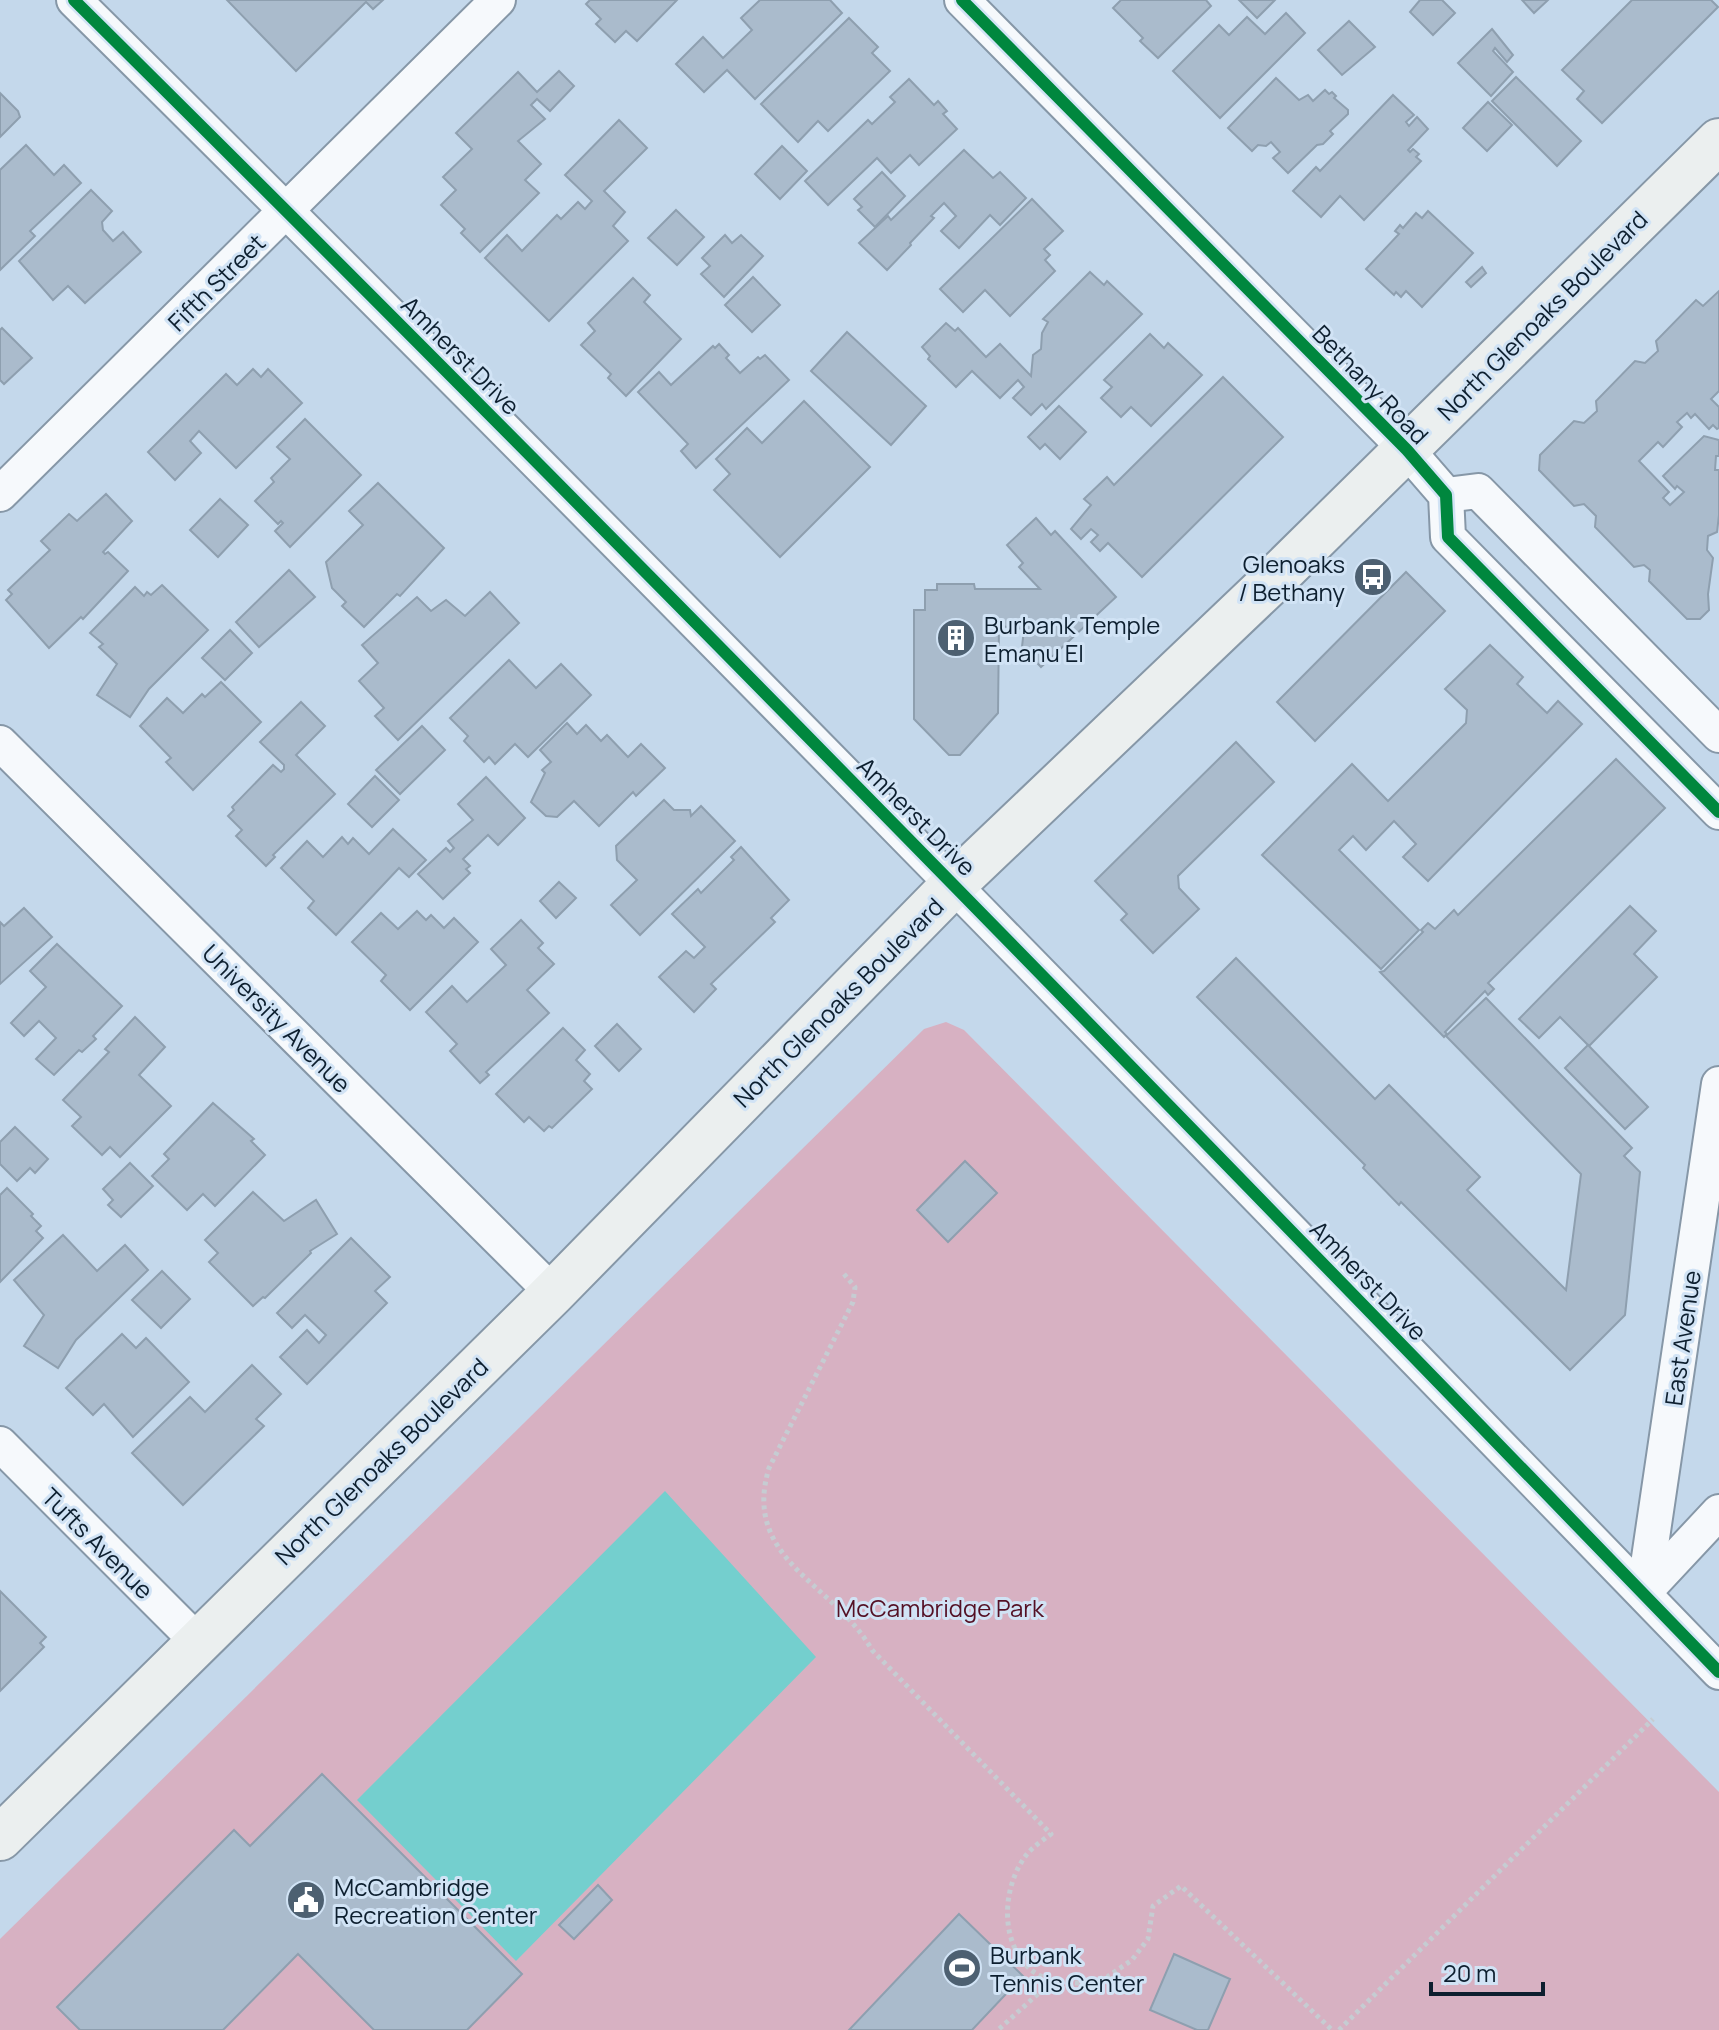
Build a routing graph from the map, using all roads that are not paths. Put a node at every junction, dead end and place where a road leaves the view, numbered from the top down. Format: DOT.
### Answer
graph roads {
  1 [pos="74,0"];
  2 [pos="498,0"];
  3 [pos="962,0"];
  4 [pos="1719,141"];
  5 [pos="288,211"];
  6 [pos="1407,450"];
  7 [pos="0,494"];
  8 [pos="1446,495"];
  9 [pos="1719,735"];
  10 [pos="0,743"];
  11 [pos="1719,812"];
  12 [pos="953,885"];
  13 [pos="1719,1084"];
  14 [pos="553,1293"];
  15 [pos="0,1444"];
  16 [pos="1719,1512"];
  17 [pos="1644,1592"];
  18 [pos="197,1641"];
  19 [pos="1719,1672"];
  20 [pos="0,1838"];
  1 -- 5 [label="street, Amherst Drive"];
  2 -- 5 [label="street, Fifth Street"];
  3 -- 6 [label="street, Bethany Road"];
  4 -- 6 [label="main road, North Glenoaks Boulevard"];
  5 -- 7 [label="street, Fifth Street"];
  5 -- 12 [label="street, Amherst Drive"];
  6 -- 8 [label="street, Bethany Road"];
  6 -- 12 [label="main road, North Glenoaks Boulevard"];
  8 -- 9 [label="street"];
  8 -- 11 [label="street"];
  10 -- 14 [label="street, University Avenue"];
  12 -- 14 [label="main road, North Glenoaks Boulevard"];
  12 -- 17 [label="street, Amherst Drive"];
  13 -- 17 [label="street, East Avenue"];
  14 -- 18 [label="main road, North Glenoaks Boulevard"];
  15 -- 18 [label="street, Tufts Avenue"];
  16 -- 17 [label="street"];
  17 -- 19 [label="street, Amherst Drive"];
  18 -- 20 [label="main road, North Glenoaks Boulevard"];
}
